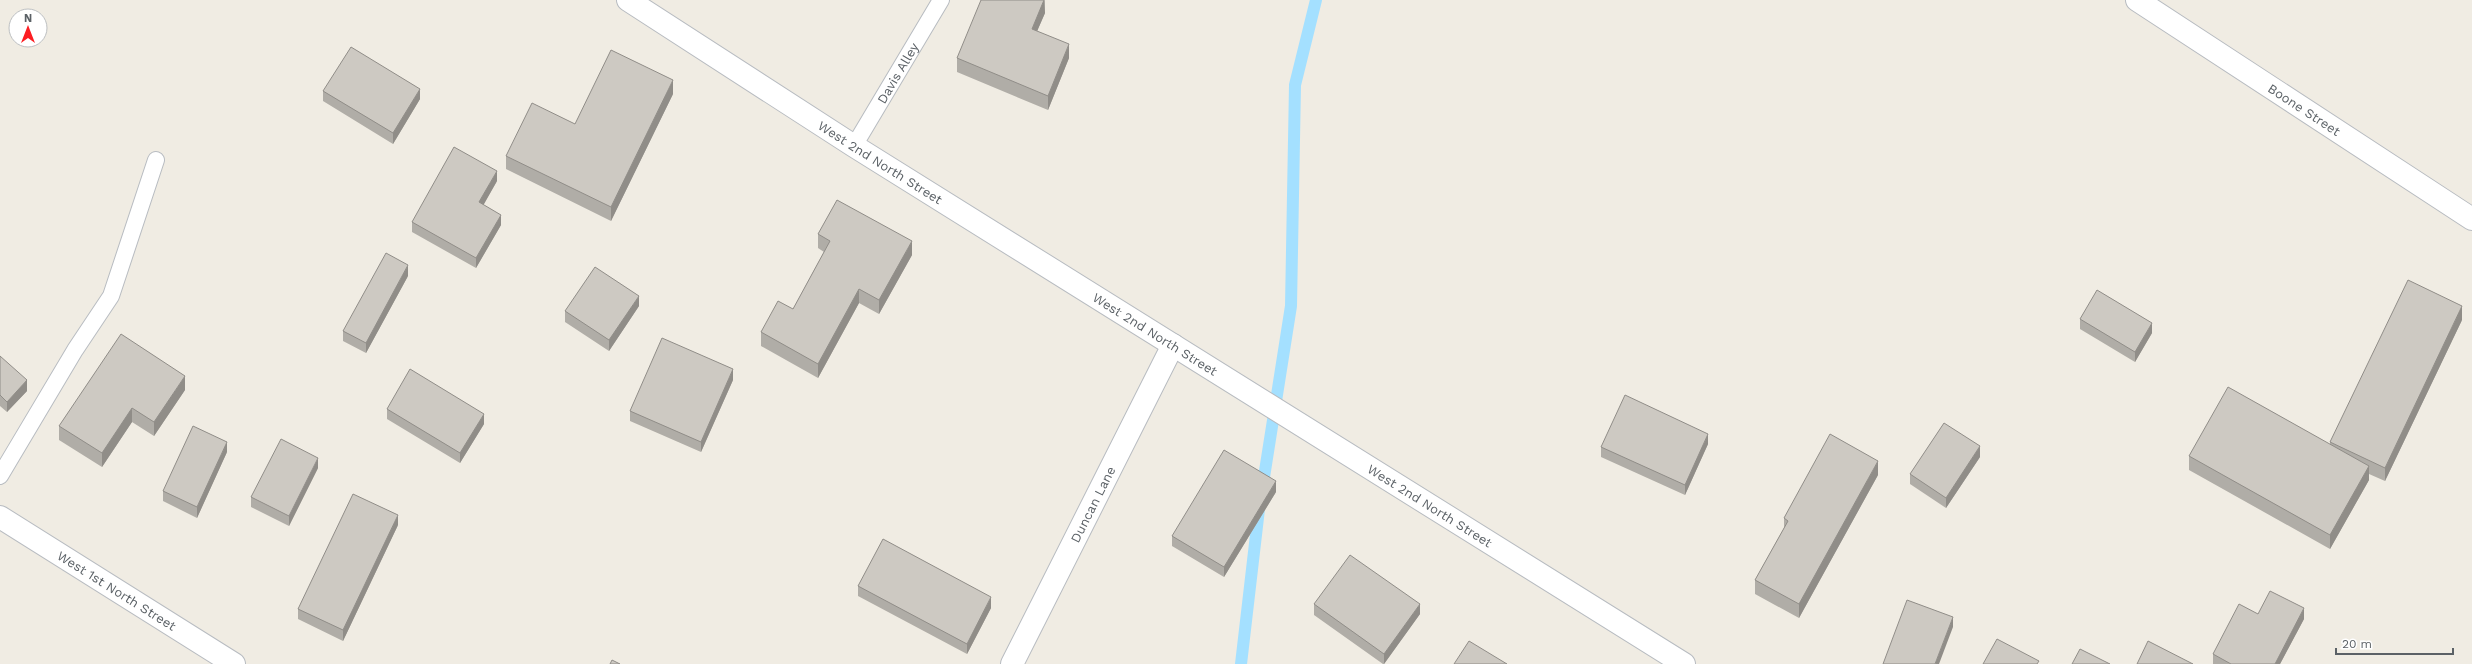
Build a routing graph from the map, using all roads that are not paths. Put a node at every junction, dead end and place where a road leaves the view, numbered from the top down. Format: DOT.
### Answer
graph roads {
  1 [pos="628,0"];
  2 [pos="941,0"];
  3 [pos="2137,0"];
  4 [pos="854,146"];
  5 [pos="156,160"];
  6 [pos="2472,219"];
  7 [pos="1173,345"];
  8 [pos="0,476"];
  9 [pos="0,517"];
  10 [pos="234,664"];
  11 [pos="1012,664"];
  12 [pos="1684,664"];
  1 -- 4 [label="street, West 2nd North Street"];
  2 -- 4 [label="lane, Davis Alley"];
  3 -- 6 [label="street, Boone Street"];
  4 -- 7 [label="street, West 2nd North Street"];
  5 -- 8 [label="lane"];
  7 -- 11 [label="street, Duncan Lane"];
  7 -- 12 [label="street, West 2nd North Street"];
  9 -- 10 [label="street, West 1st North Street"];
}
